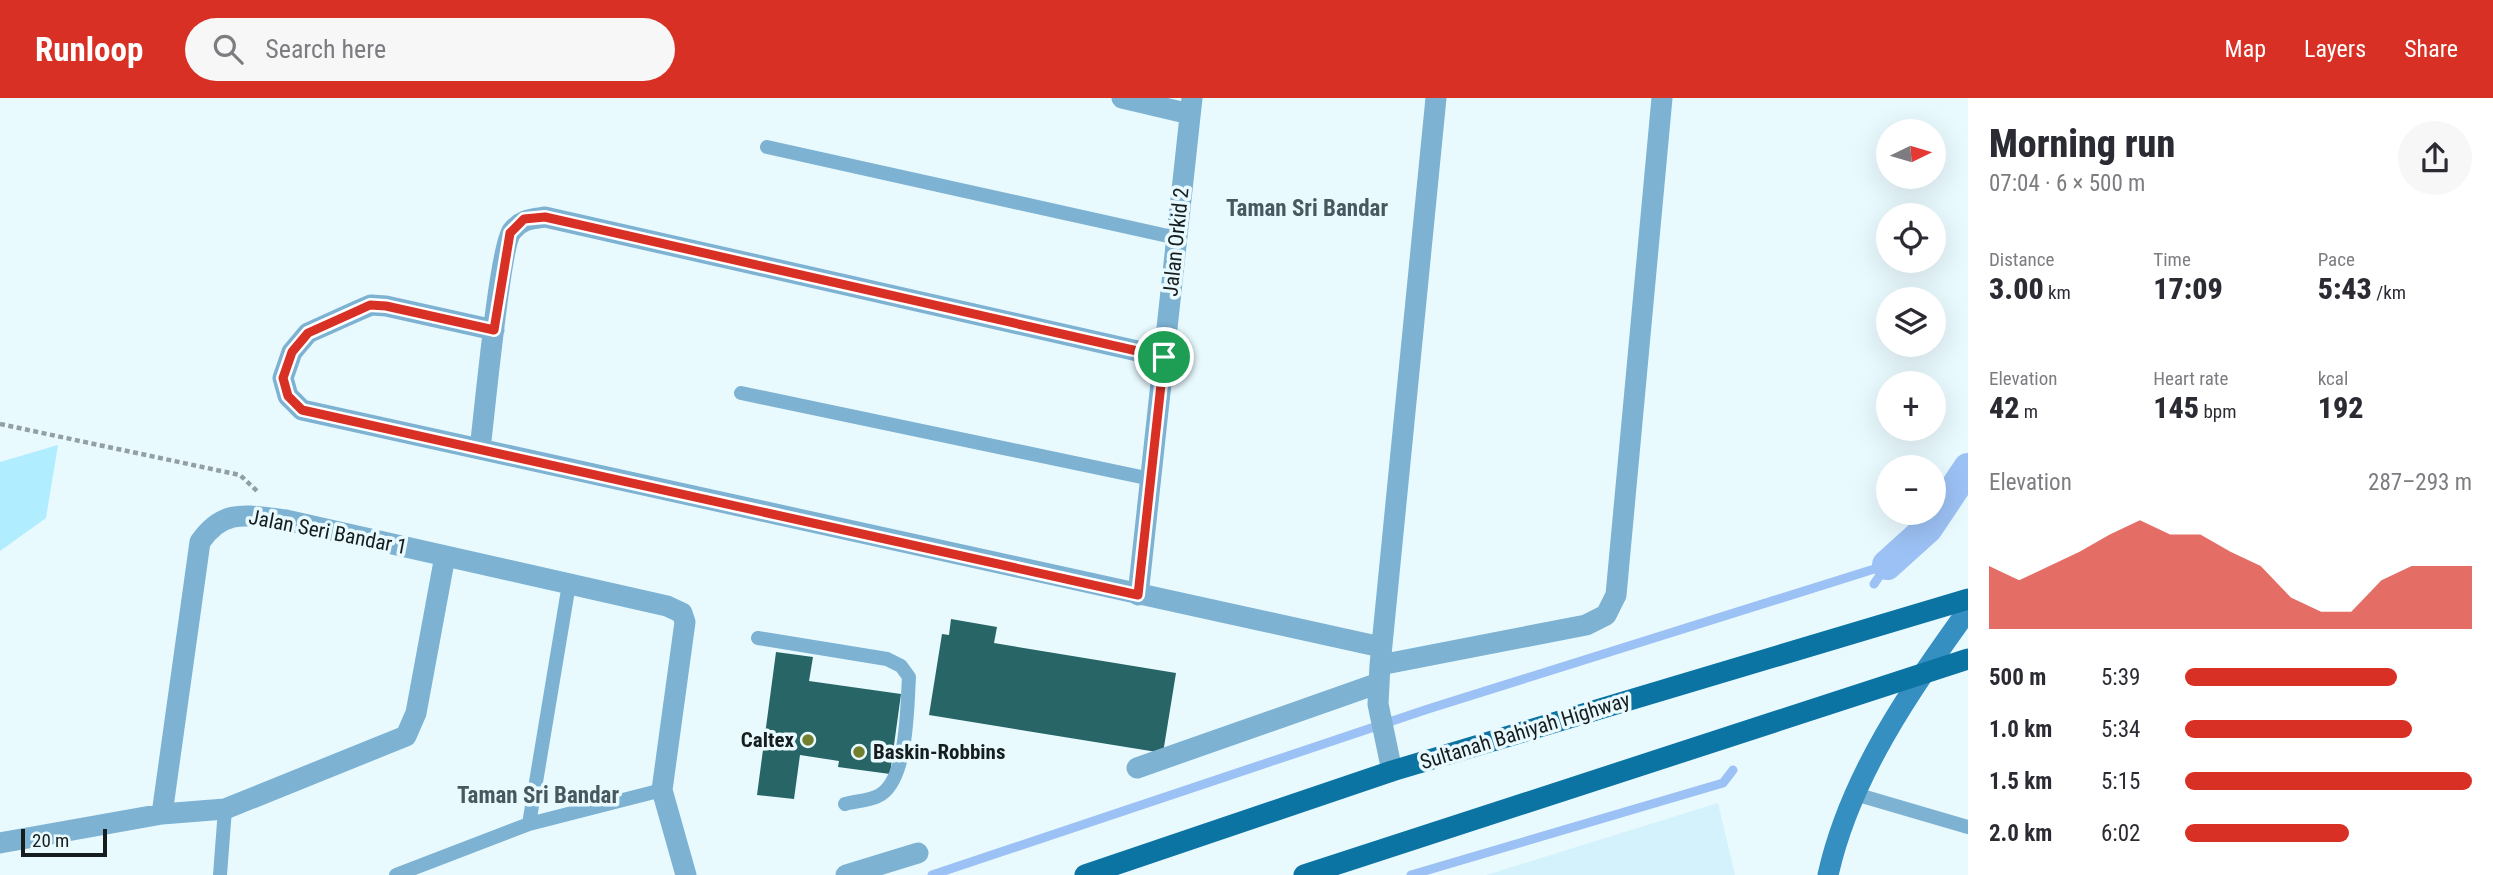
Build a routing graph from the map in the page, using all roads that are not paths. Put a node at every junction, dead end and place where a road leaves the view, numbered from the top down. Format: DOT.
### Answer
graph roads {
  1 [pos="1122,98"];
  2 [pos="1436,98"];
  3 [pos="1662,98"];
  4 [pos="1191,106"];
  5 [pos="766,147"];
  6 [pos="1177,238"];
  7 [pos="494,330"];
  8 [pos="1164,357"];
  9 [pos="741,393"];
  10 [pos="480,449"];
  11 [pos="1151,480"];
  12 [pos="445,556"];
  13 [pos="569,584"];
  14 [pos="1138,595"];
  15 [pos="1968,599"];
  16 [pos="1968,610"];
  17 [pos="758,638"];
  18 [pos="1968,659"];
  19 [pos="1380,675"];
  20 [pos="1921,675"];
  21 [pos="1137,768"];
  22 [pos="1392,771"];
  23 [pos="662,790"];
  24 [pos="1855,793"];
  25 [pos="845,804"];
  26 [pos="225,809"];
  27 [pos="162,814"];
  28 [pos="528,824"];
  29 [pos="1968,827"];
  30 [pos="0,844"];
  31 [pos="918,853"];
  32 [pos="856,873"];
  33 [pos="220,875"];
  34 [pos="396,875"];
  35 [pos="686,875"];
  36 [pos="1086,875"];
  37 [pos="1304,875"];
  38 [pos="1828,875"];
  1 -- 4 [label="street"];
  2 -- 19 [label="street"];
  3 -- 19 [label="street"];
  4 -- 6 [label="street, Jalan Orkid 2"];
  5 -- 6 [label="lane"];
  6 -- 8 [label="street, Jalan Orkid 2"];
  7 -- 8 [label="street"];
  7 -- 10 [label="street"];
  7 -- 10 [label="street"];
  8 -- 11 [label="street, Jalan Orkid 2"];
  9 -- 11 [label="lane"];
  10 -- 14 [label="street"];
  11 -- 14 [label="street, Jalan Orkid 2"];
  12 -- 13 [label="street, Jalan Seri Bandar 1"];
  12 -- 26 [label="street"];
  12 -- 27 [label="street, Jalan Seri Bandar 1"];
  13 -- 23 [label="street, Jalan Seri Bandar 1"];
  13 -- 28 [label="lane"];
  14 -- 19 [label="street"];
  15 -- 22 [label="main road, Sultanah Bahiyah Highway"];
  16 -- 20 [label="street"];
  17 -- 25 [label="lane"];
  18 -- 20 [label="main road"];
  19 -- 21 [label="street"];
  19 -- 22 [label="street"];
  20 -- 24 [label="street"];
  20 -- 37 [label="main road"];
  22 -- 36 [label="main road, Sultanah Bahiyah Highway"];
  23 -- 28 [label="lane"];
  23 -- 35 [label="street"];
  24 -- 29 [label="lane"];
  24 -- 38 [label="street"];
  26 -- 27 [label="street"];
  26 -- 33 [label="lane"];
  27 -- 30 [label="street"];
  28 -- 34 [label="lane"];
  31 -- 32 [label="street"];
}
